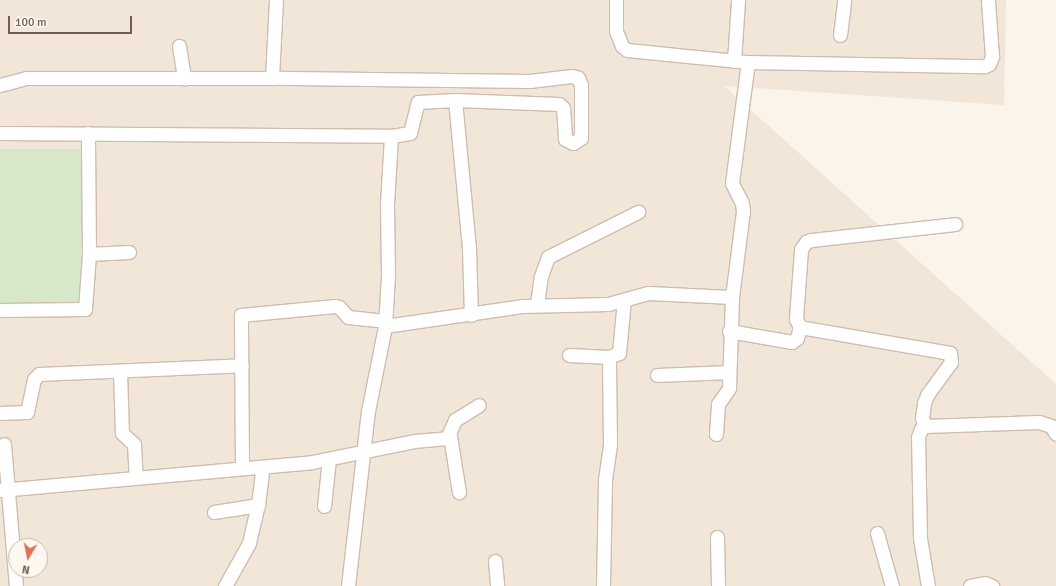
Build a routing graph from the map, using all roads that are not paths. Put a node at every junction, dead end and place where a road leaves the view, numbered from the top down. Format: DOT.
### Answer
graph roads {
  1 [pos="276,0"];
  2 [pos="616,0"];
  3 [pos="738,0"];
  4 [pos="844,0"];
  5 [pos="988,1"];
  6 [pos="840,35"];
  7 [pos="179,46"];
  8 [pos="734,61"];
  9 [pos="748,62"];
  10 [pos="272,78"];
  11 [pos="184,79"];
  12 [pos="0,84"];
  13 [pos="455,100"];
  14 [pos="0,133"];
  15 [pos="88,133"];
  16 [pos="391,136"];
  17 [pos="638,212"];
  18 [pos="955,224"];
  19 [pos="129,252"];
  20 [pos="89,254"];
  21 [pos="732,297"];
  22 [pos="624,300"];
  23 [pos="537,304"];
  24 [pos="0,310"];
  25 [pos="471,315"];
  26 [pos="385,324"];
  27 [pos="800,327"];
  28 [pos="730,331"];
  29 [pos="569,355"];
  30 [pos="608,357"];
  31 [pos="242,365"];
  32 [pos="120,371"];
  33 [pos="729,372"];
  34 [pos="657,375"];
  35 [pos="480,405"];
  36 [pos="0,413"];
  37 [pos="925,426"];
  38 [pos="716,434"];
  39 [pos="1056,434"];
  40 [pos="450,436"];
  41 [pos="4,444"];
  42 [pos="365,452"];
  43 [pos="329,459"];
  44 [pos="263,467"];
  45 [pos="242,468"];
  46 [pos="136,478"];
  47 [pos="4,490"];
  48 [pos="459,492"];
  49 [pos="258,505"];
  50 [pos="324,506"];
  51 [pos="214,512"];
  52 [pos="877,533"];
  53 [pos="717,537"];
  54 [pos="495,561"];
  55 [pos="16,586"];
  56 [pos="225,586"];
  57 [pos="348,586"];
  58 [pos="497,586"];
  59 [pos="603,586"];
  60 [pos="718,586"];
  61 [pos="892,586"];
  62 [pos="928,586"];
  63 [pos="970,586"];
  64 [pos="992,586"];
  1 -- 10 [label="street"];
  2 -- 8 [label="street"];
  3 -- 8 [label="street"];
  4 -- 6 [label="street"];
  5 -- 9 [label="street"];
  7 -- 11 [label="street"];
  8 -- 9 [label="street"];
  9 -- 21 [label="street"];
  10 -- 11 [label="street"];
  10 -- 13 [label="street"];
  11 -- 12 [label="street"];
  13 -- 16 [label="street"];
  13 -- 25 [label="street"];
  14 -- 15 [label="street"];
  15 -- 16 [label="street"];
  15 -- 20 [label="street"];
  16 -- 26 [label="street"];
  17 -- 23 [label="street"];
  18 -- 27 [label="street"];
  19 -- 20 [label="street"];
  20 -- 24 [label="street"];
  21 -- 22 [label="street"];
  21 -- 28 [label="street"];
  22 -- 23 [label="street"];
  22 -- 30 [label="street"];
  23 -- 25 [label="street"];
  25 -- 26 [label="street"];
  26 -- 31 [label="street"];
  26 -- 42 [label="street"];
  27 -- 28 [label="street"];
  27 -- 37 [label="street"];
  28 -- 33 [label="street"];
  29 -- 30 [label="street"];
  30 -- 59 [label="street"];
  31 -- 32 [label="street"];
  31 -- 45 [label="street"];
  32 -- 36 [label="street"];
  32 -- 46 [label="street"];
  33 -- 34 [label="street"];
  33 -- 38 [label="street"];
  35 -- 40 [label="street"];
  37 -- 39 [label="street"];
  37 -- 62 [label="street"];
  40 -- 42 [label="street"];
  40 -- 48 [label="street"];
  41 -- 47 [label="street"];
  42 -- 43 [label="street"];
  42 -- 57 [label="street"];
  43 -- 44 [label="street"];
  43 -- 50 [label="street"];
  44 -- 45 [label="street"];
  44 -- 49 [label="street"];
  45 -- 46 [label="street"];
  46 -- 47 [label="street"];
  47 -- 55 [label="street"];
  49 -- 51 [label="street"];
  49 -- 56 [label="street"];
  52 -- 61 [label="street"];
  53 -- 60 [label="street"];
  54 -- 58 [label="street"];
  63 -- 64 [label="street"];
}
